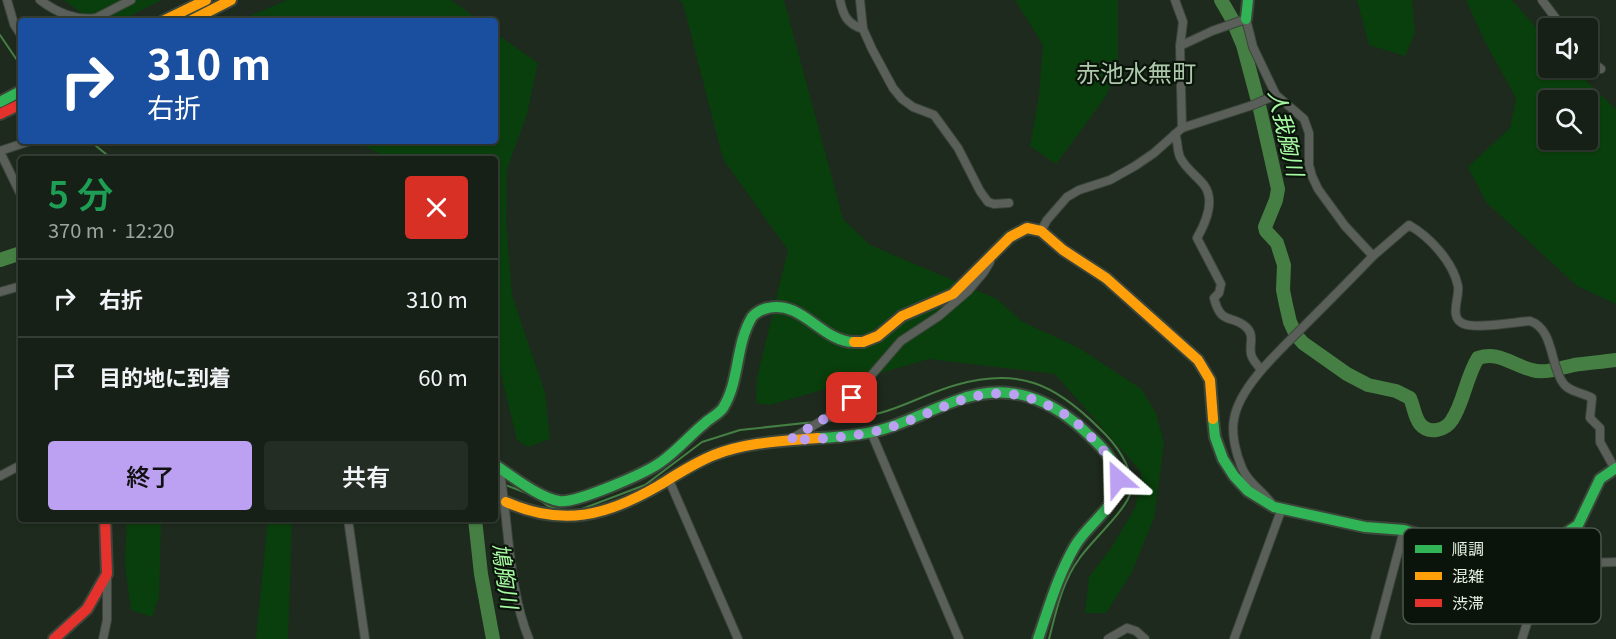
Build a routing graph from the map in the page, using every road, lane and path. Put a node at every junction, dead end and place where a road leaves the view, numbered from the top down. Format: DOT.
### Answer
graph roads {
  1 [pos="7,0"];
  2 [pos="40,0"];
  3 [pos="131,0"];
  4 [pos="206,0"];
  5 [pos="231,0"];
  6 [pos="840,0"];
  7 [pos="860,0"];
  8 [pos="1175,0"];
  9 [pos="1248,0"];
  10 [pos="1542,0"];
  11 [pos="83,18"];
  12 [pos="96,18"];
  13 [pos="169,18"];
  14 [pos="196,18"];
  15 [pos="1556,18"];
  16 [pos="1246,19"];
  17 [pos="863,28"];
  18 [pos="18,30"];
  19 [pos="1180,46"];
  20 [pos="1598,67"];
  21 [pos="1601,69"];
  22 [pos="18,93"];
  23 [pos="1276,95"];
  24 [pos="0,102"];
  25 [pos="18,105"];
  26 [pos="0,114"];
  27 [pos="1178,131"];
  28 [pos="21,144"];
  29 [pos="0,151"];
  30 [pos="18,189"];
  31 [pos="1009,203"];
  32 [pos="1041,231"];
  33 [pos="996,250"];
  34 [pos="1373,256"];
  35 [pos="18,287"];
  36 [pos="0,292"];
  37 [pos="1261,370"];
  38 [pos="872,432"];
  39 [pos="790,440"];
  40 [pos="18,467"];
  41 [pos="498,467"];
  42 [pos="1616,469"];
  43 [pos="498,470"];
  44 [pos="0,476"];
  45 [pos="669,480"];
  46 [pos="506,502"];
  47 [pos="1278,508"];
  48 [pos="105,522"];
  49 [pos="348,522"];
  50 [pos="1578,525"];
  51 [pos="1574,528"];
  52 [pos="1576,528"];
  53 [pos="1403,530"];
  54 [pos="1403,534"];
  55 [pos="108,574"];
  56 [pos="1527,624"];
  57 [pos="54,639"];
  58 [pos="103,639"];
  59 [pos="365,639"];
  60 [pos="529,639"];
  61 [pos="738,639"];
  62 [pos="959,639"];
  63 [pos="1038,639"];
  64 [pos="1108,639"];
  65 [pos="1145,639"];
  66 [pos="1234,639"];
  67 [pos="1375,639"];
  68 [pos="1522,639"];
  1 -- 18 [label="street"];
  2 -- 11 [label="street"];
  3 -- 12 [label="street"];
  4 -- 13 [label="main road"];
  5 -- 14 [label="main road"];
  6 -- 17 [label="street"];
  7 -- 17 [label="street"];
  8 -- 19 [label="street"];
  9 -- 16 [label="main road"];
  10 -- 15 [label="street"];
  16 -- 19 [label="street"];
  16 -- 23 [label="street"];
  17 -- 31 [label="street"];
  19 -- 27 [label="street"];
  20 -- 21 [label="street"];
  22 -- 24 [label="main road"];
  23 -- 27 [label="street"];
  23 -- 34 [label="street"];
  25 -- 26 [label="main road"];
  27 -- 32 [label="street"];
  27 -- 37 [label="street"];
  28 -- 29 [label="street"];
  29 -- 30 [label="street"];
  32 -- 33 [label="main road"];
  32 -- 47 [label="main road"];
  33 -- 39 [label="street"];
  33 -- 41 [label="main road"];
  34 -- 37 [label="street"];
  34 -- 42 [label="street"];
  35 -- 36 [label="street"];
  37 -- 47 [label="street"];
  38 -- 39 [label="main road"];
  38 -- 62 [label="street"];
  38 -- 63 [label="main road"];
  39 -- 45 [label="main road"];
  40 -- 44 [label="street"];
  42 -- 50 [label="main road"];
  43 -- 46 [label="street"];
  45 -- 46 [label="main road"];
  45 -- 61 [label="street"];
  46 -- 60 [label="street"];
  47 -- 53 [label="main road"];
  47 -- 66 [label="street"];
  48 -- 55 [label="main road"];
  49 -- 59 [label="street"];
  50 -- 51 [label="main road"];
  50 -- 52 [label="street"];
  54 -- 67 [label="street"];
  55 -- 57 [label="main road"];
  55 -- 58 [label="street"];
  56 -- 68 [label="street"];
  64 -- 65 [label="street"];
}
